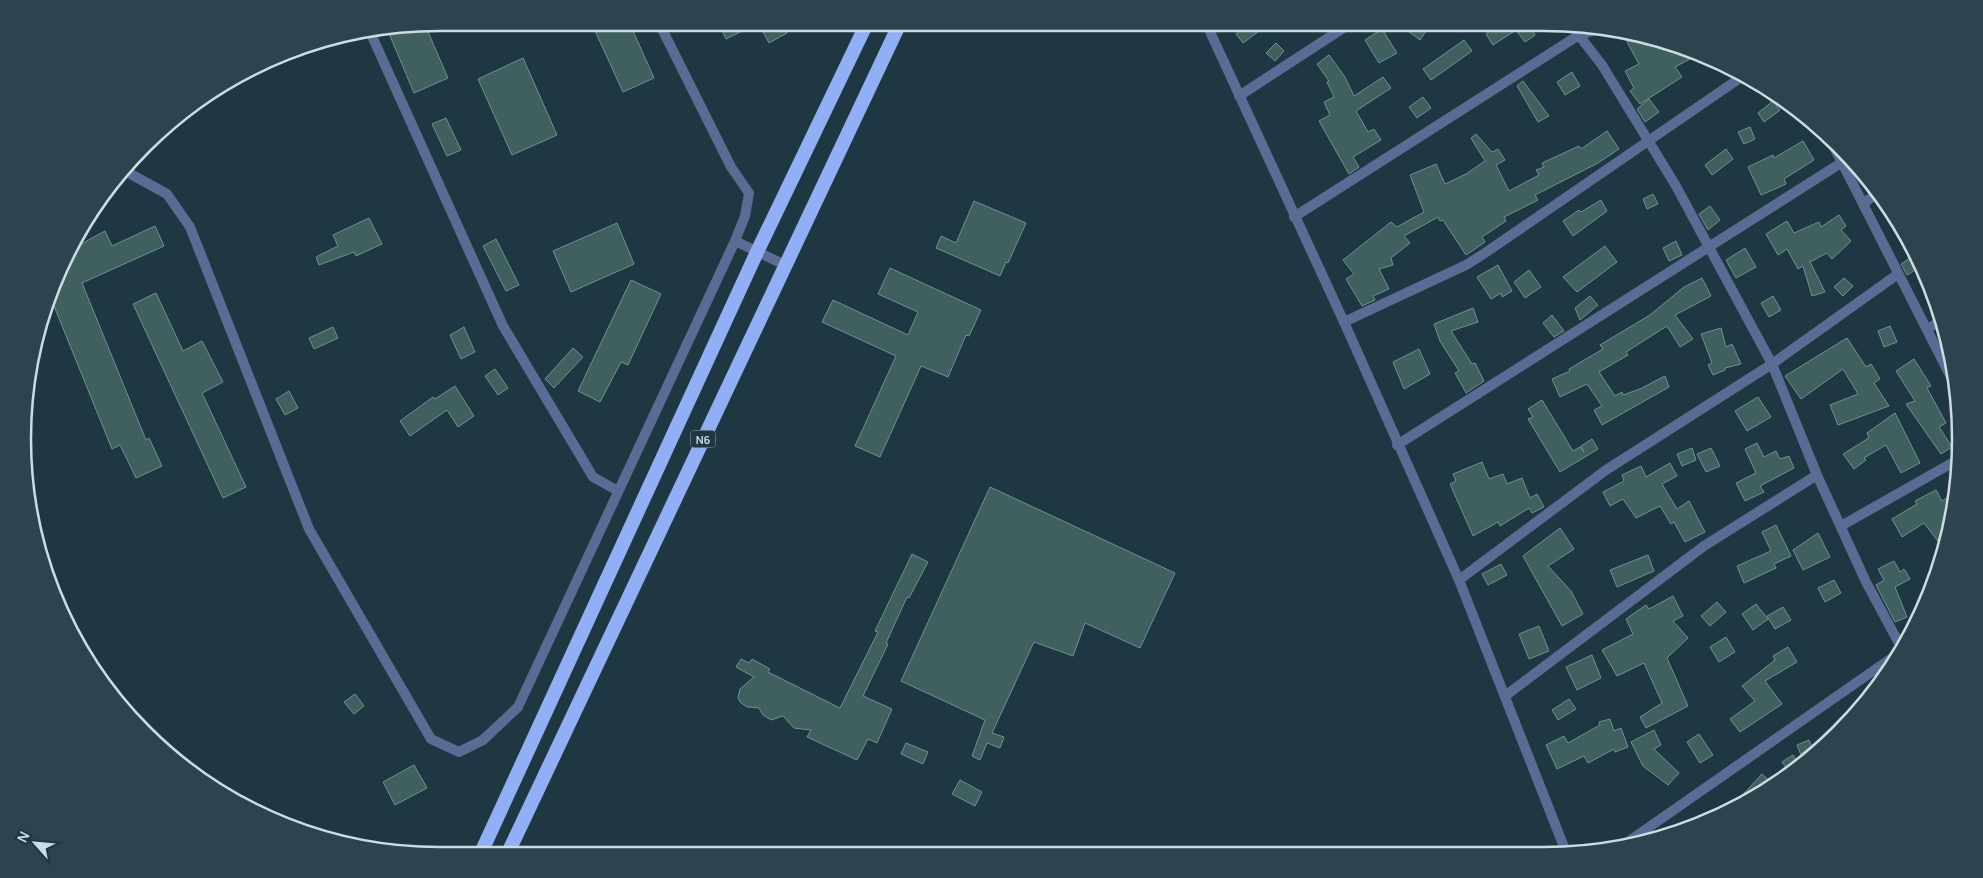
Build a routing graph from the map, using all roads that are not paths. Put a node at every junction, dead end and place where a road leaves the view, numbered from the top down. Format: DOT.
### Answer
graph roads {
  1 [pos="663,31"];
  2 [pos="863,31"];
  3 [pos="896,31"];
  4 [pos="1210,31"];
  5 [pos="1337,31"];
  6 [pos="1577,33"];
  7 [pos="1586,34"];
  8 [pos="1579,36"];
  9 [pos="372,37"];
  10 [pos="1737,80"];
  11 [pos="1239,96"];
  12 [pos="1648,140"];
  13 [pos="1839,158"];
  14 [pos="1841,163"];
  15 [pos="129,173"];
  16 [pos="1872,197"];
  17 [pos="1864,203"];
  18 [pos="1294,217"];
  19 [pos="735,241"];
  20 [pos="1709,247"];
  21 [pos="757,252"];
  22 [pos="785,265"];
  23 [pos="1898,274"];
  24 [pos="1344,322"];
  25 [pos="1935,324"];
  26 [pos="1928,329"];
  27 [pos="1772,364"];
  28 [pos="1945,364"];
  29 [pos="1397,445"];
  30 [pos="1951,463"];
  31 [pos="1817,475"];
  32 [pos="618,491"];
  33 [pos="1841,526"];
  34 [pos="1459,580"];
  35 [pos="1897,642"];
  36 [pos="1885,663"];
  37 [pos="1505,696"];
  38 [pos="1636,836"];
  39 [pos="1564,846"];
  40 [pos="484,847"];
  41 [pos="511,847"];
  1 -- 19 [label="street"];
  2 -- 21 [label="highway, N6"];
  3 -- 22 [label="highway, N6"];
  4 -- 11 [label="street"];
  5 -- 11 [label="street"];
  6 -- 8 [label="street"];
  7 -- 8 [label="street"];
  8 -- 12 [label="street"];
  8 -- 18 [label="street"];
  9 -- 32 [label="street"];
  10 -- 12 [label="street"];
  11 -- 18 [label="street"];
  12 -- 20 [label="street"];
  12 -- 24 [label="street"];
  13 -- 14 [label="street"];
  14 -- 17 [label="street"];
  14 -- 20 [label="street"];
  15 -- 32 [label="street"];
  16 -- 17 [label="street"];
  17 -- 23 [label="street"];
  18 -- 24 [label="street"];
  19 -- 21 [label="street"];
  19 -- 32 [label="street"];
  20 -- 27 [label="street"];
  20 -- 29 [label="street"];
  21 -- 22 [label="street"];
  21 -- 40 [label="highway, N6"];
  22 -- 41 [label="highway, N6"];
  23 -- 26 [label="street"];
  23 -- 27 [label="street"];
  24 -- 29 [label="street"];
  25 -- 26 [label="street"];
  26 -- 28 [label="street"];
  27 -- 31 [label="street"];
  27 -- 34 [label="street"];
  29 -- 34 [label="street"];
  30 -- 33 [label="street"];
  31 -- 33 [label="street"];
  31 -- 37 [label="street"];
  33 -- 35 [label="street"];
  34 -- 37 [label="street"];
  36 -- 38 [label="street"];
  37 -- 39 [label="street"];
}
